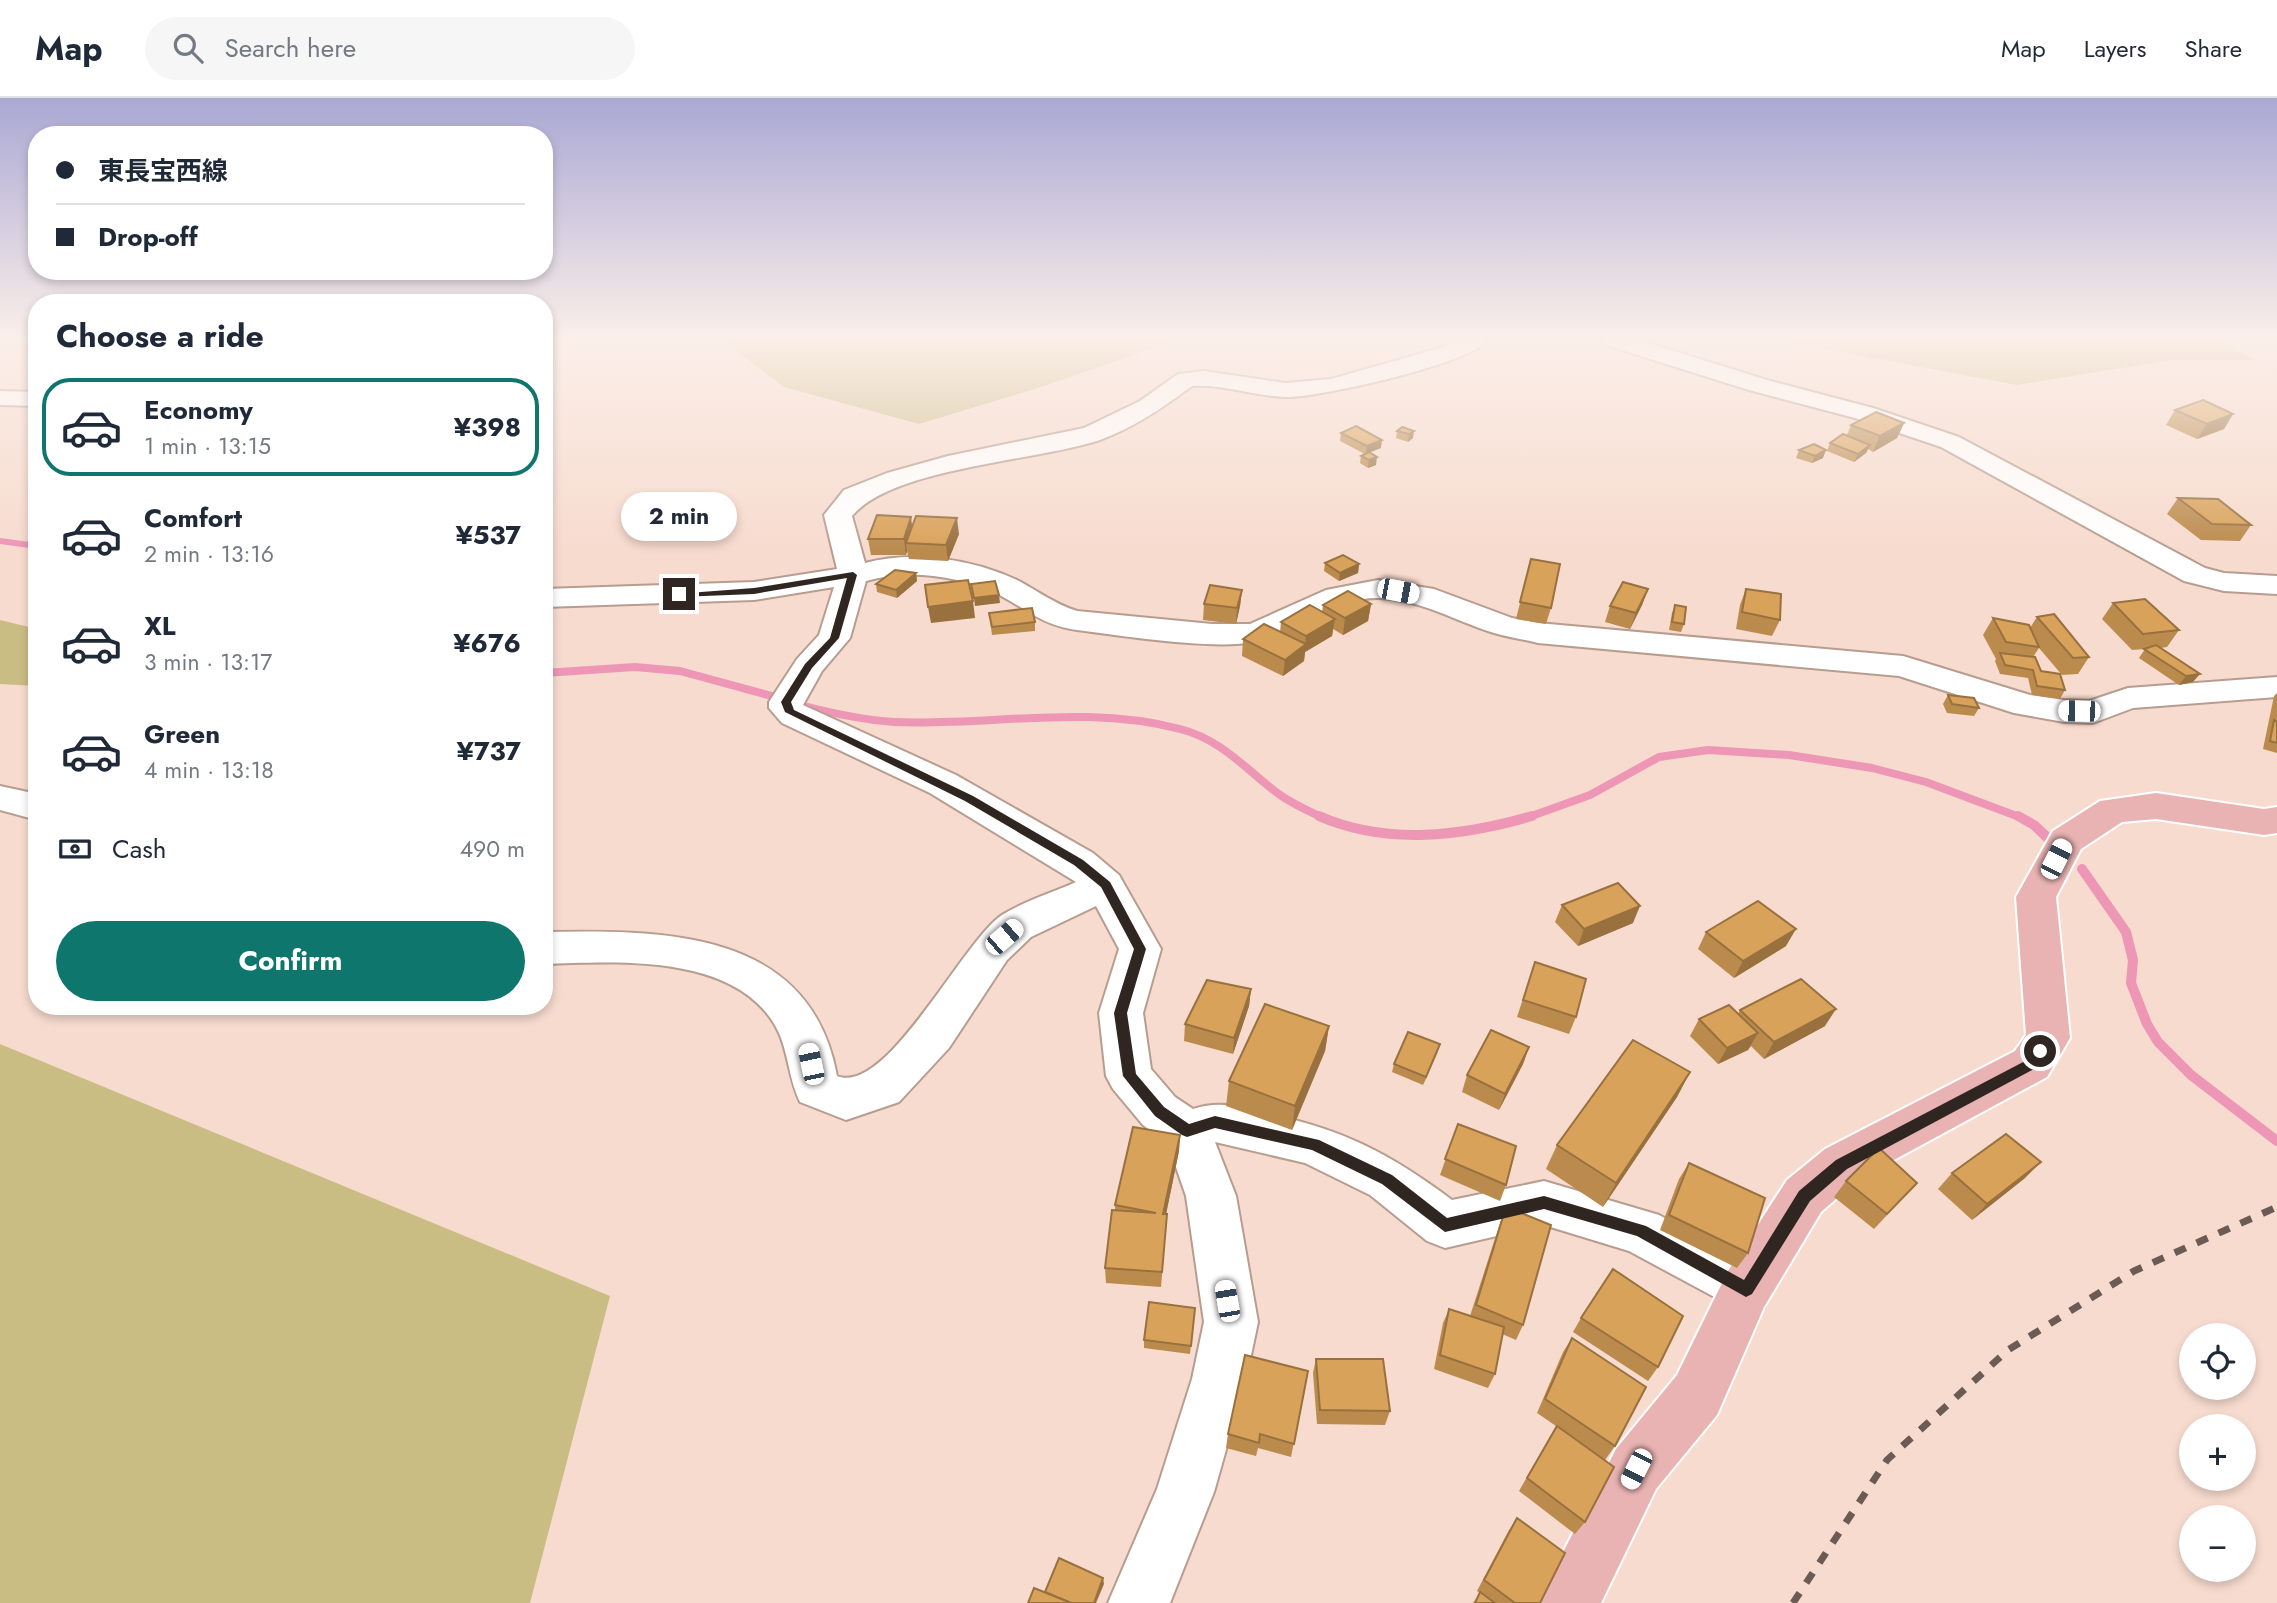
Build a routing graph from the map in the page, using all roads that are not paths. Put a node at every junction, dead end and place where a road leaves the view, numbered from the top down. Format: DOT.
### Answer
graph roads {
  1 [pos="1140,410"];
  2 [pos="1854,410"];
  3 [pos="853,575"];
  4 [pos="2277,585"];
  5 [pos="553,597"];
  6 [pos="2277,687"];
  7 [pos="0,798"];
  8 [pos="28,805"];
  9 [pos="2277,820"];
  10 [pos="1105,885"];
  11 [pos="553,948"];
  12 [pos="1187,1131"];
  13 [pos="1746,1289"];
  14 [pos="1139,1603"];
  15 [pos="1568,1603"];
  1 -- 3 [label="street"];
  2 -- 4 [label="street"];
  3 -- 5 [label="street"];
  3 -- 6 [label="street"];
  3 -- 10 [label="street"];
  7 -- 8 [label="street"];
  9 -- 13 [label="main road"];
  10 -- 11 [label="street"];
  10 -- 12 [label="street"];
  12 -- 13 [label="street"];
  12 -- 14 [label="street"];
  13 -- 15 [label="main road"];
}
